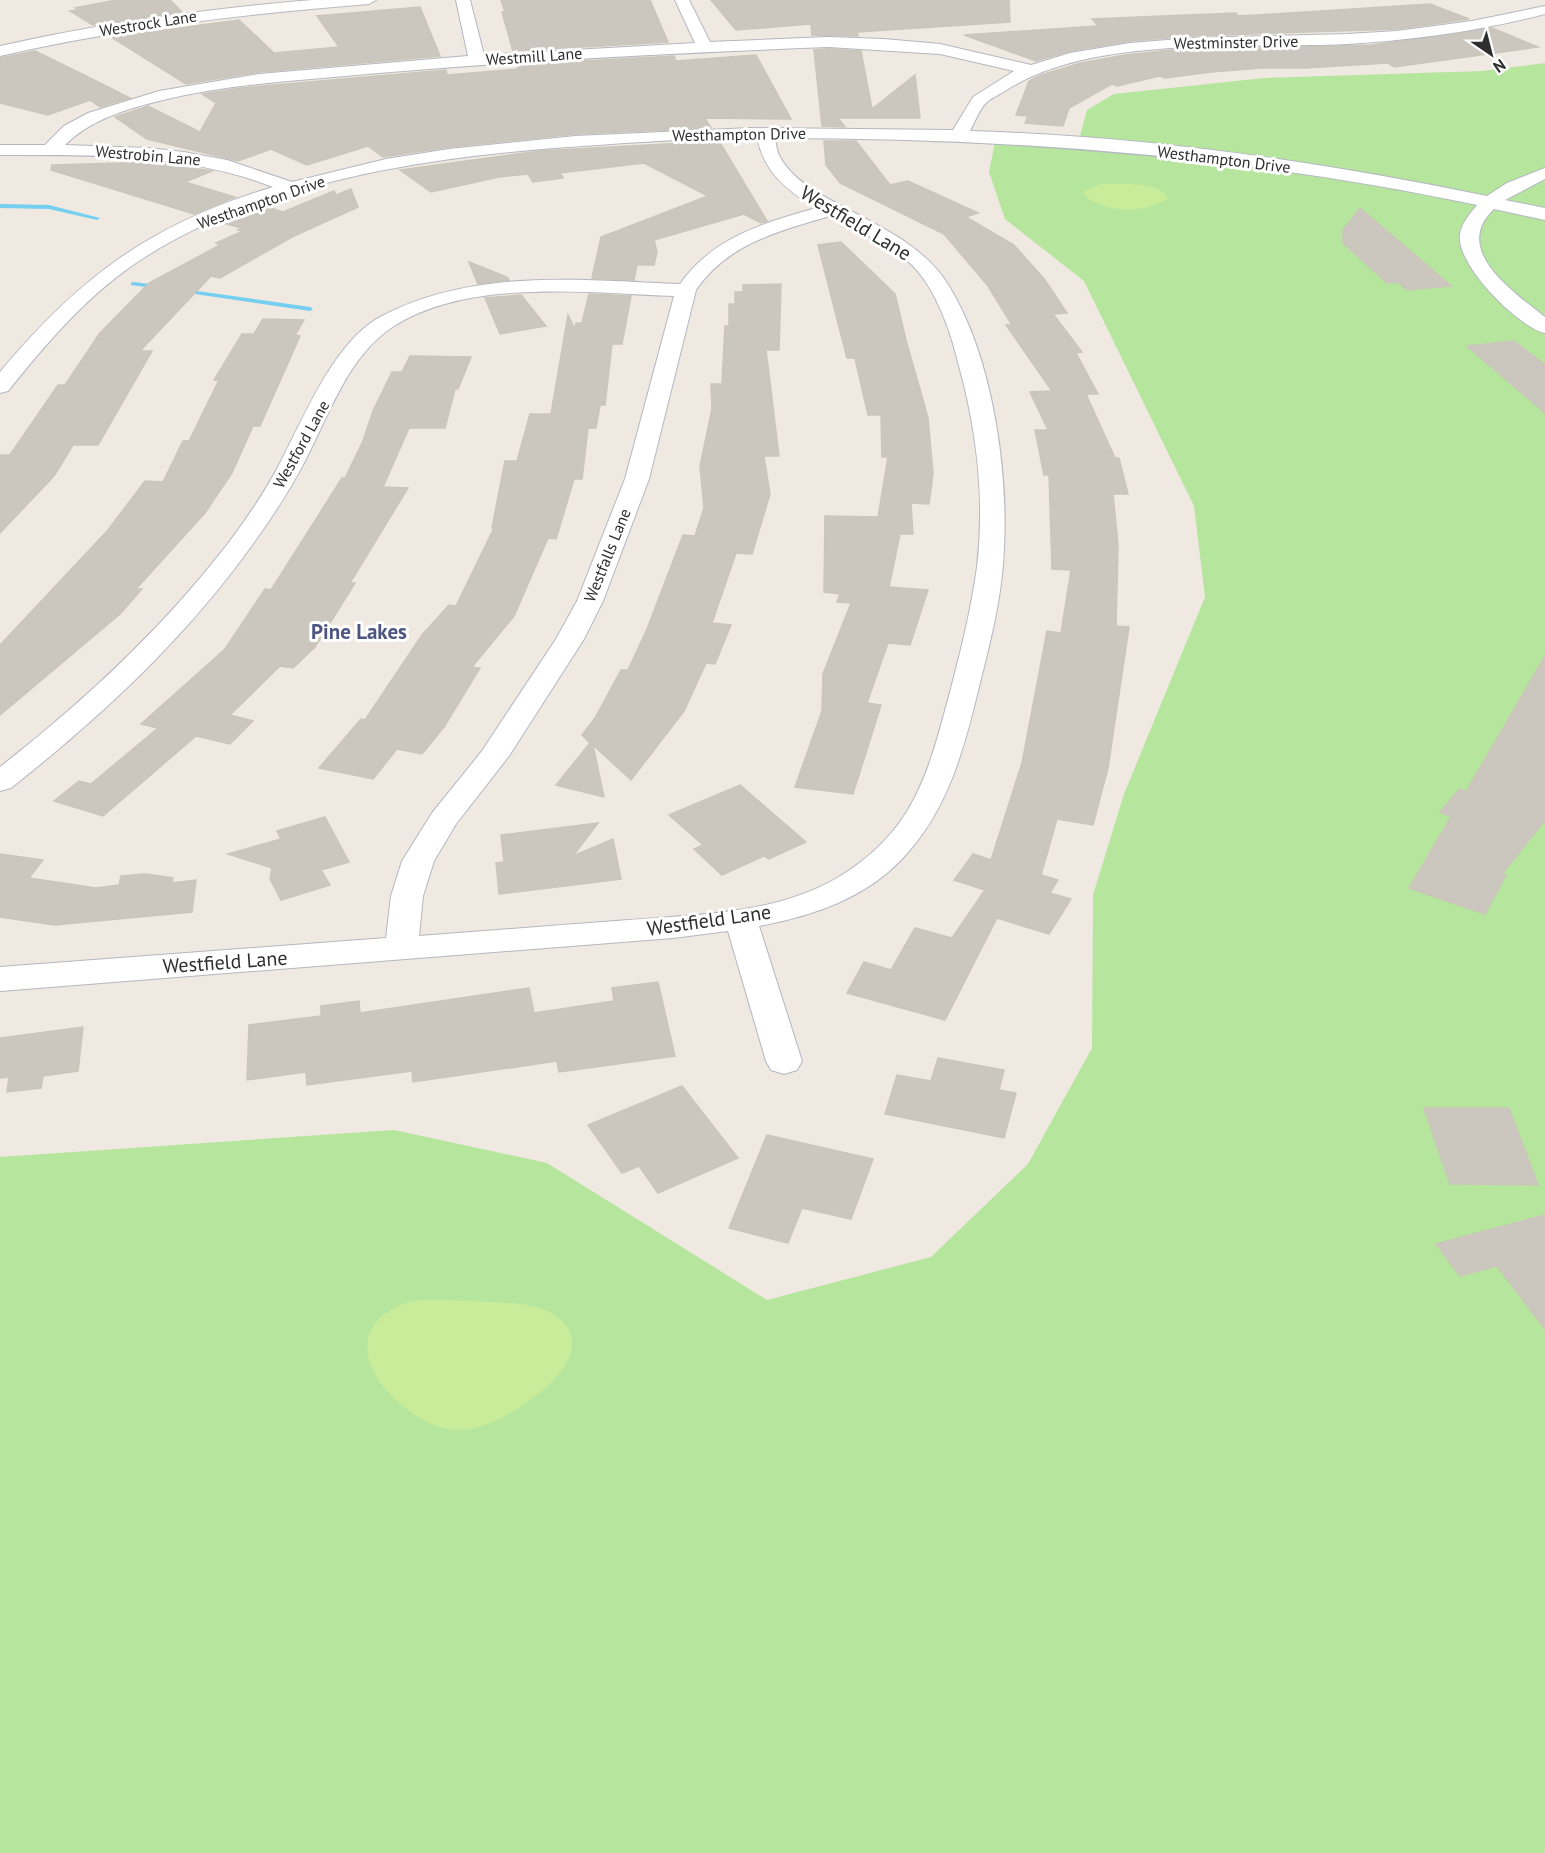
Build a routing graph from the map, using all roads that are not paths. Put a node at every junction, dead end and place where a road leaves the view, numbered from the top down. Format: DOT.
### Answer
graph roads {
  1 [pos="369,0"];
  2 [pos="463,0"];
  3 [pos="682,0"];
  4 [pos="1545,10"];
  5 [pos="705,47"];
  6 [pos="0,51"];
  7 [pos="477,60"];
  8 [pos="1031,70"];
  9 [pos="765,133"];
  10 [pos="958,136"];
  11 [pos="0,150"];
  12 [pos="50,150"];
  13 [pos="1545,173"];
  14 [pos="292,188"];
  15 [pos="1488,202"];
  16 [pos="833,209"];
  17 [pos="1545,214"];
  18 [pos="686,290"];
  19 [pos="1545,327"];
  20 [pos="0,386"];
  21 [pos="0,782"];
  22 [pos="741,920"];
  23 [pos="401,948"];
  24 [pos="0,979"];
  25 [pos="784,1061"];
  1 -- 6 [label="street, Westrock Lane"];
  2 -- 7 [label="street"];
  3 -- 5 [label="street"];
  4 -- 8 [label="street, Westminster Drive"];
  5 -- 7 [label="street, Westmill Lane"];
  5 -- 8 [label="street, Westmill Lane"];
  7 -- 12 [label="street, Westmill Lane"];
  8 -- 10 [label="street, Westminster Drive"];
  9 -- 10 [label="street, Westhampton Drive"];
  9 -- 14 [label="street, Westhampton Drive"];
  9 -- 16 [label="street, Westfield Lane"];
  10 -- 15 [label="street, Westhampton Drive"];
  11 -- 12 [label="street, Westrobin Lane"];
  12 -- 14 [label="street, Westrobin Lane"];
  13 -- 15 [label="street"];
  14 -- 20 [label="street, Westhampton Drive"];
  15 -- 17 [label="street, Westhampton Drive"];
  15 -- 19 [label="street"];
  16 -- 18 [label="street, Westfalls Lane"];
  16 -- 22 [label="street, Westfield Lane"];
  18 -- 21 [label="street, Westford Lane"];
  18 -- 23 [label="street, Westfalls Lane"];
  22 -- 23 [label="street, Westfield Lane"];
  22 -- 25 [label="street"];
  23 -- 24 [label="street, Westfield Lane"];
}
